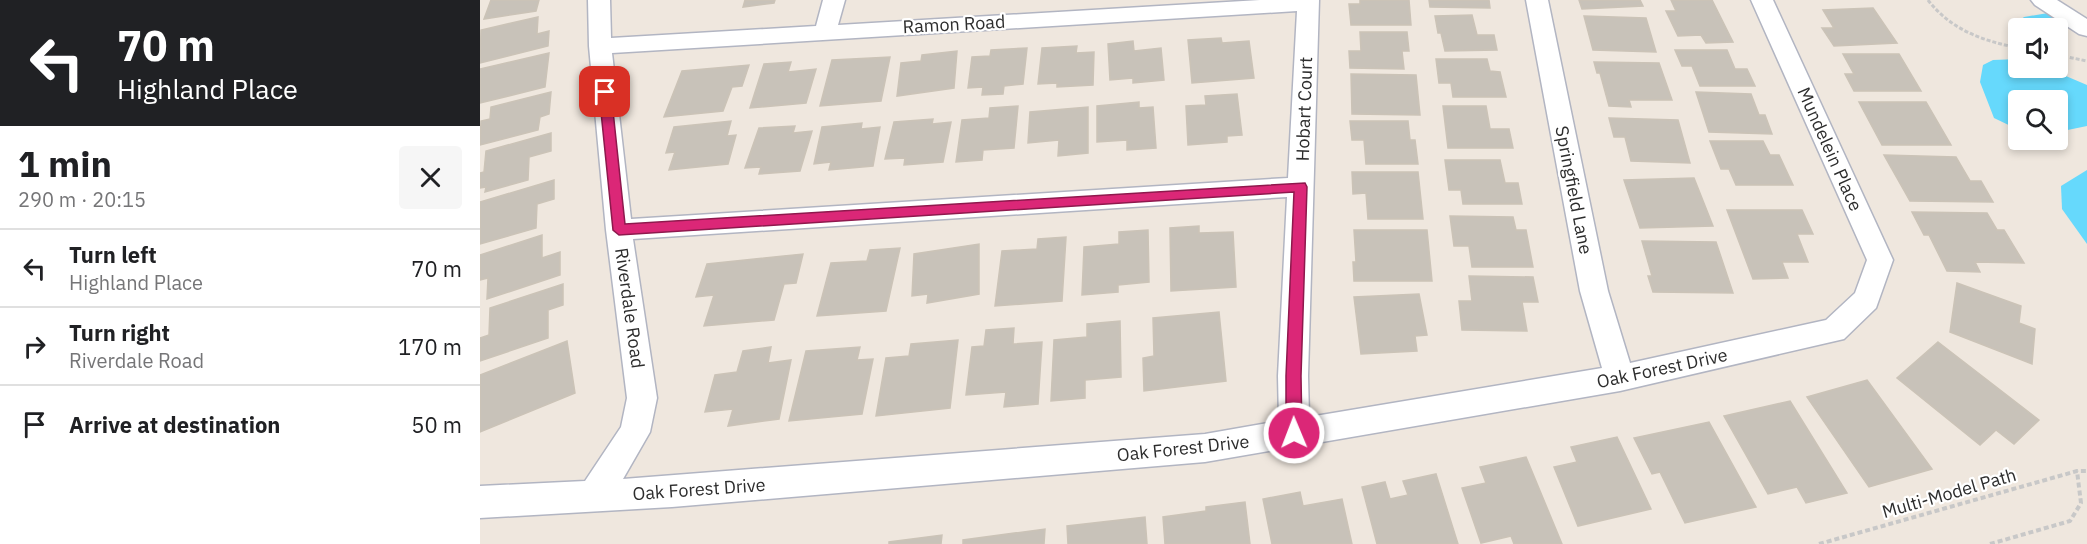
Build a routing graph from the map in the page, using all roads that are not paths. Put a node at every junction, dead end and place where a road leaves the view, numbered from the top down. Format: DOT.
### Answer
graph roads {
  1 [pos="599,0"];
  2 [pos="834,0"];
  3 [pos="1537,0"];
  4 [pos="1762,0"];
  5 [pos="2042,0"];
  6 [pos="1308,2"];
  7 [pos="2085,28"];
  8 [pos="825,32"];
  9 [pos="600,46"];
  10 [pos="1301,187"];
  11 [pos="619,230"];
  12 [pos="1866,300"];
  13 [pos="1620,378"];
  14 [pos="1294,433"];
  15 [pos="594,496"];
  16 [pos="480,502"];
  1 -- 9 [label="street, Riverdale Road"];
  2 -- 8 [label="street"];
  3 -- 13 [label="street, Springfield Lane"];
  4 -- 12 [label="street, Mundelein Place"];
  5 -- 7 [label="street"];
  6 -- 8 [label="street, Ramon Road"];
  6 -- 10 [label="street, Hobart Court"];
  8 -- 9 [label="street, Ramon Road"];
  9 -- 11 [label="street, Riverdale Road"];
  10 -- 11 [label="street"];
  10 -- 14 [label="street, Hobart Court"];
  11 -- 15 [label="street, Riverdale Road"];
  12 -- 13 [label="street, Oak Forest Drive"];
  13 -- 14 [label="street, Oak Forest Drive"];
  14 -- 15 [label="street, Oak Forest Drive"];
  15 -- 16 [label="street, Oak Forest Drive"];
}
